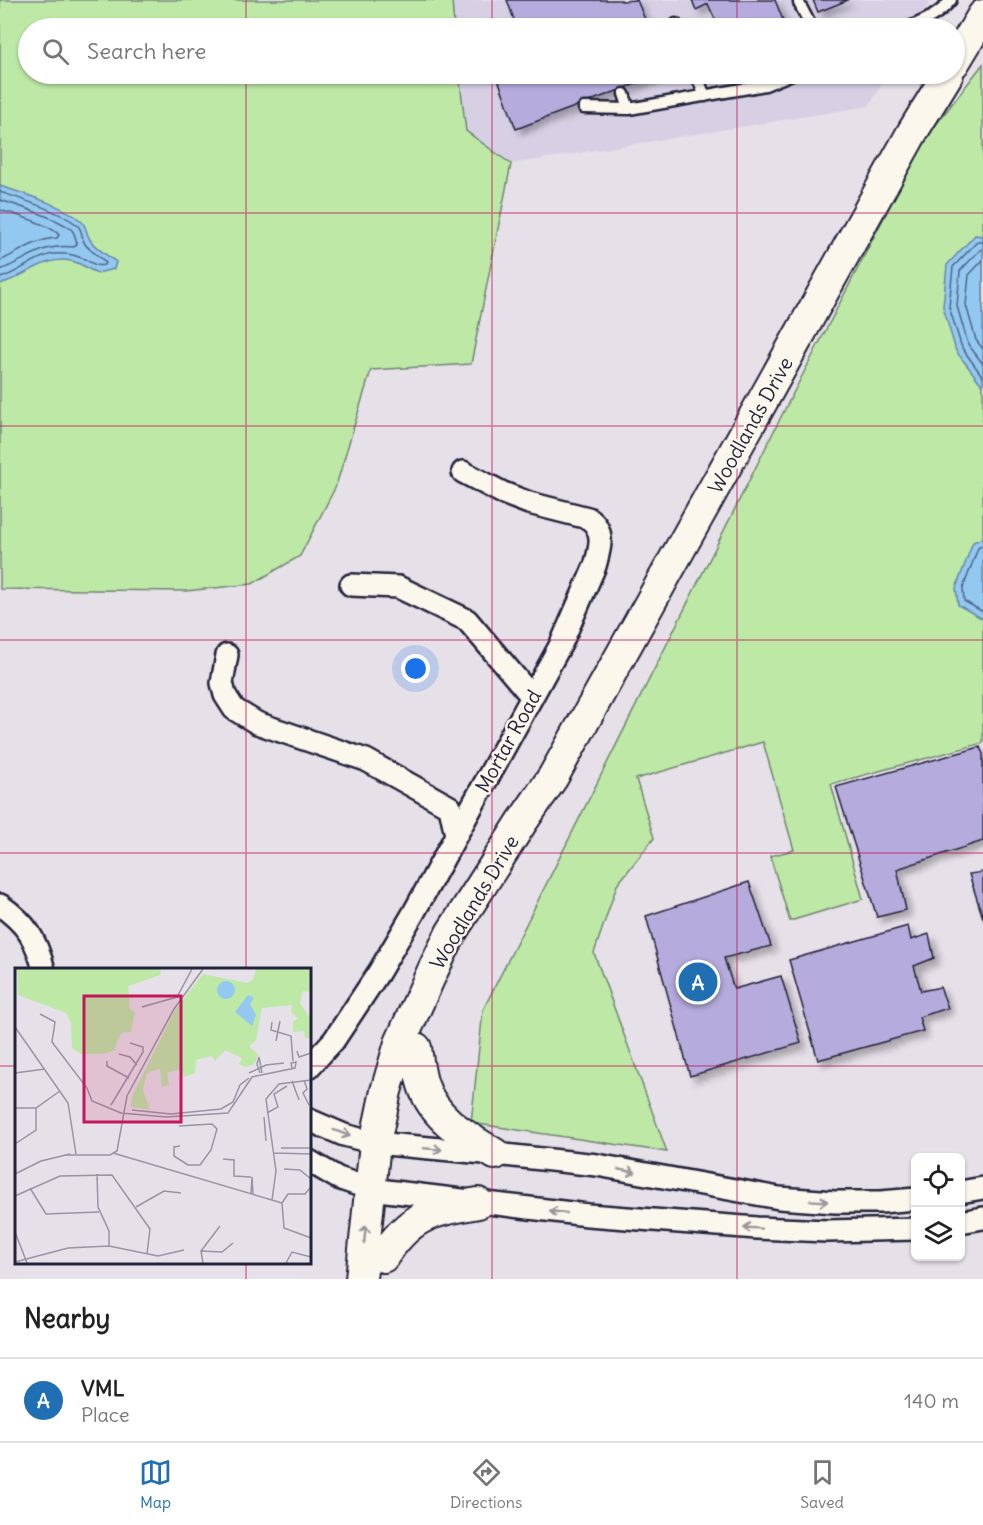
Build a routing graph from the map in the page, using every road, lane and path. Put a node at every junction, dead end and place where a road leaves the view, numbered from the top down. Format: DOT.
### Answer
graph roads {
  1 [pos="951,0"];
  2 [pos="799,3"];
  3 [pos="983,15"];
  4 [pos="807,18"];
  5 [pos="930,18"];
  6 [pos="965,45"];
  7 [pos="700,84"];
  8 [pos="770,84"];
  9 [pos="942,84"];
  10 [pos="765,86"];
  11 [pos="624,94"];
  12 [pos="705,96"];
  13 [pos="584,108"];
  14 [pos="629,109"];
  15 [pos="463,472"];
  16 [pos="351,585"];
  17 [pos="227,655"];
  18 [pos="532,698"];
  19 [pos="553,777"];
  20 [pos="456,835"];
  21 [pos="0,905"];
  22 [pos="43,968"];
  23 [pos="417,1048"];
  24 [pos="310,1066"];
  25 [pos="310,1120"];
  26 [pos="385,1145"];
  27 [pos="495,1154"];
  28 [pos="310,1162"];
  29 [pos="983,1188"];
  30 [pos="380,1190"];
  31 [pos="965,1191"];
  32 [pos="911,1199"];
  33 [pos="478,1203"];
  34 [pos="983,1218"];
  35 [pos="965,1221"];
  36 [pos="911,1228"];
  37 [pos="382,1268"];
  38 [pos="361,1279"];
  1 -- 5 [label="lane"];
  2 -- 4 [label="lane"];
  3 -- 6 [label="main road"];
  7 -- 12 [label="lane"];
  8 -- 10 [label="lane"];
  9 -- 19 [label="main road, Woodlands Drive"];
  10 -- 12 [label="lane"];
  11 -- 14 [label="lane"];
  12 -- 14 [label="lane"];
  13 -- 14 [label="lane"];
  15 -- 18 [label="street, Mortar Road"];
  16 -- 18 [label="street"];
  17 -- 20 [label="street"];
  18 -- 20 [label="street, Mortar Road"];
  19 -- 23 [label="main road, Woodlands Drive"];
  19 -- 26 [label="main road, Woodlands Drive"];
  20 -- 24 [label="street, Mortar Road"];
  21 -- 22 [label="street"];
  23 -- 26 [label="main road, Woodlands Drive"];
  23 -- 27 [label="main road"];
  25 -- 26 [label="street, one-way"];
  26 -- 27 [label="street, one-way"];
  26 -- 30 [label="main road, Woodlands Drive"];
  27 -- 32 [label="street, one-way"];
  28 -- 30 [label="street"];
  29 -- 31 [label="street"];
  30 -- 33 [label="street"];
  30 -- 37 [label="main road, Woodlands Drive"];
  38 -- 30 [label="main road, Woodlands Drive, one-way"];
  36 -- 33 [label="street, one-way"];
  33 -- 37 [label="main road"];
  34 -- 35 [label="street"];
}
